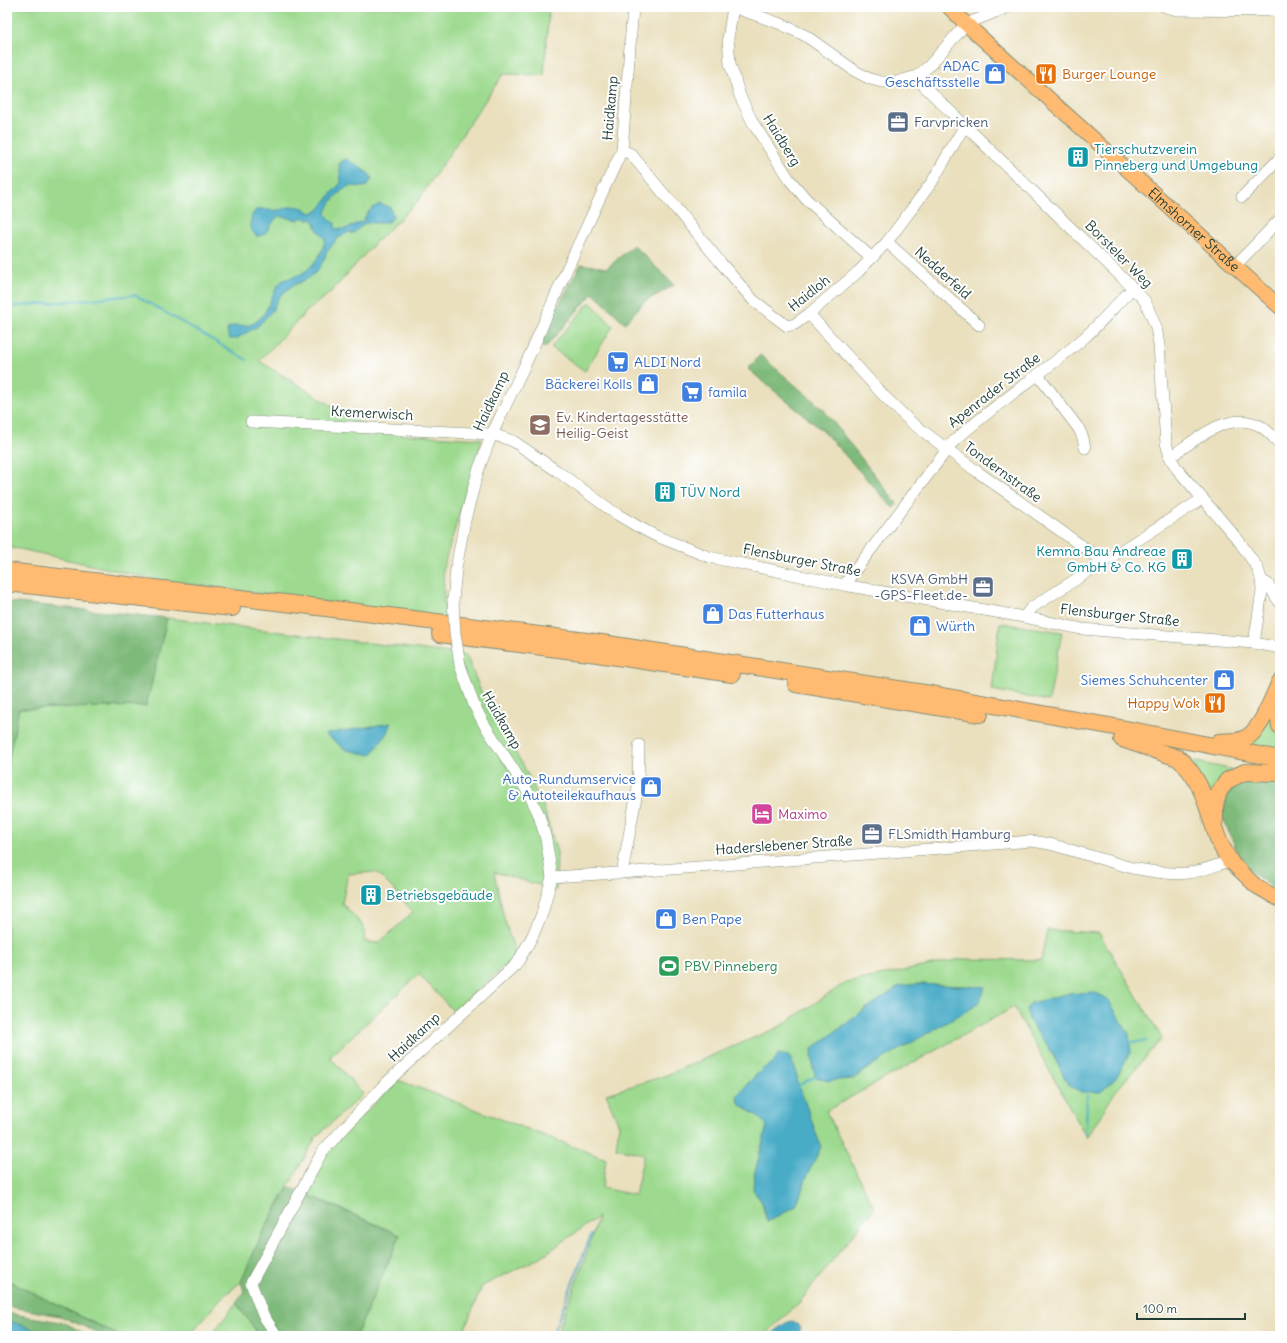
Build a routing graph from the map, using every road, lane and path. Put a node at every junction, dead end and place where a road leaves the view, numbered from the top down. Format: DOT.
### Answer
graph roads {
  1 [pos="633,7"];
  2 [pos="733,7"];
  3 [pos="949,7"];
  4 [pos="1008,7"];
  5 [pos="1165,7"];
  6 [pos="1280,11"];
  7 [pos="966,24"];
  8 [pos="917,76"];
  9 [pos="965,125"];
  10 [pos="622,150"];
  11 [pos="1280,158"];
  12 [pos="1242,197"];
  13 [pos="1280,219"];
  14 [pos="887,242"];
  15 [pos="872,258"];
  16 [pos="1235,266"];
  17 [pos="1133,288"];
  18 [pos="1280,307"];
  19 [pos="809,314"];
  20 [pos="979,325"];
  21 [pos="1038,375"];
  22 [pos="251,422"];
  23 [pos="492,434"];
  24 [pos="1280,444"];
  25 [pos="1085,448"];
  26 [pos="947,450"];
  27 [pos="1170,457"];
  28 [pos="1202,499"];
  29 [pos="1103,562"];
  30 [pos="7,571"];
  31 [pos="1261,580"];
  32 [pos="7,583"];
  33 [pos="844,585"];
  34 [pos="1280,603"];
  35 [pos="1024,617"];
  36 [pos="1254,643"];
  37 [pos="1280,648"];
  38 [pos="1280,682"];
  39 [pos="1280,726"];
  40 [pos="1122,739"];
  41 [pos="1204,744"];
  42 [pos="639,745"];
  43 [pos="1280,759"];
  44 [pos="1280,770"];
  45 [pos="1280,773"];
  46 [pos="1214,827"];
  47 [pos="1230,860"];
  48 [pos="622,873"];
  49 [pos="552,877"];
  50 [pos="1280,900"];
  51 [pos="277,1336"];
  1 -- 10 [label="street, Haidkamp"];
  2 -- 8 [label="street"];
  2 -- 15 [label="street, Haidberg"];
  3 -- 7 [label="main road, Elmshorner Straße"];
  4 -- 7 [label="street"];
  5 -- 6 [label="street"];
  7 -- 8 [label="street"];
  7 -- 16 [label="main road, Elmshorner Straße"];
  8 -- 9 [label="street, Borsteler Weg"];
  9 -- 14 [label="street, Haidloh"];
  9 -- 17 [label="street, Borsteler Weg"];
  10 -- 19 [label="street, Haidloh"];
  10 -- 23 [label="street, Haidkamp"];
  11 -- 12 [label="street"];
  13 -- 16 [label="street"];
  14 -- 15 [label="street, Haidloh"];
  14 -- 20 [label="street, Nedderfeld"];
  15 -- 19 [label="street, Haidloh"];
  16 -- 18 [label="main road, Elmshorner Straße"];
  17 -- 21 [label="street, Apenrader Straße"];
  17 -- 27 [label="street, Borsteler Weg"];
  19 -- 26 [label="street, Tondernstraße"];
  21 -- 25 [label="street"];
  21 -- 26 [label="street, Apenrader Straße"];
  22 -- 23 [label="street, Kremerwisch"];
  23 -- 33 [label="street, Flensburger Straße"];
  23 -- 49 [label="street, Haidkamp, bridge"];
  24 -- 27 [label="street"];
  26 -- 29 [label="street, Tondernstraße"];
  26 -- 33 [label="street, Apenrader Straße"];
  27 -- 28 [label="street, Borsteler Weg"];
  28 -- 29 [label="street"];
  28 -- 31 [label="street, Borsteler Weg"];
  29 -- 35 [label="street"];
  30 -- 41 [label="highway"];
  31 -- 34 [label="street, Borsteler Weg"];
  31 -- 36 [label="street, Borsteler Weg"];
  32 -- 40 [label="highway"];
  33 -- 35 [label="street, Flensburger Straße"];
  35 -- 36 [label="street, Flensburger Straße"];
  36 -- 37 [label="street, Flensburger Straße"];
  38 -- 39 [label="highway"];
  38 -- 41 [label="highway"];
  40 -- 44 [label="highway"];
  40 -- 46 [label="highway"];
  41 -- 43 [label="highway"];
  42 -- 48 [label="street"];
  45 -- 46 [label="highway"];
  46 -- 47 [label="highway"];
  47 -- 48 [label="street, Haderslebener Straße"];
  47 -- 50 [label="main road"];
  48 -- 49 [label="street, Haderslebener Straße"];
  49 -- 51 [label="street, Haidkamp"];
}
